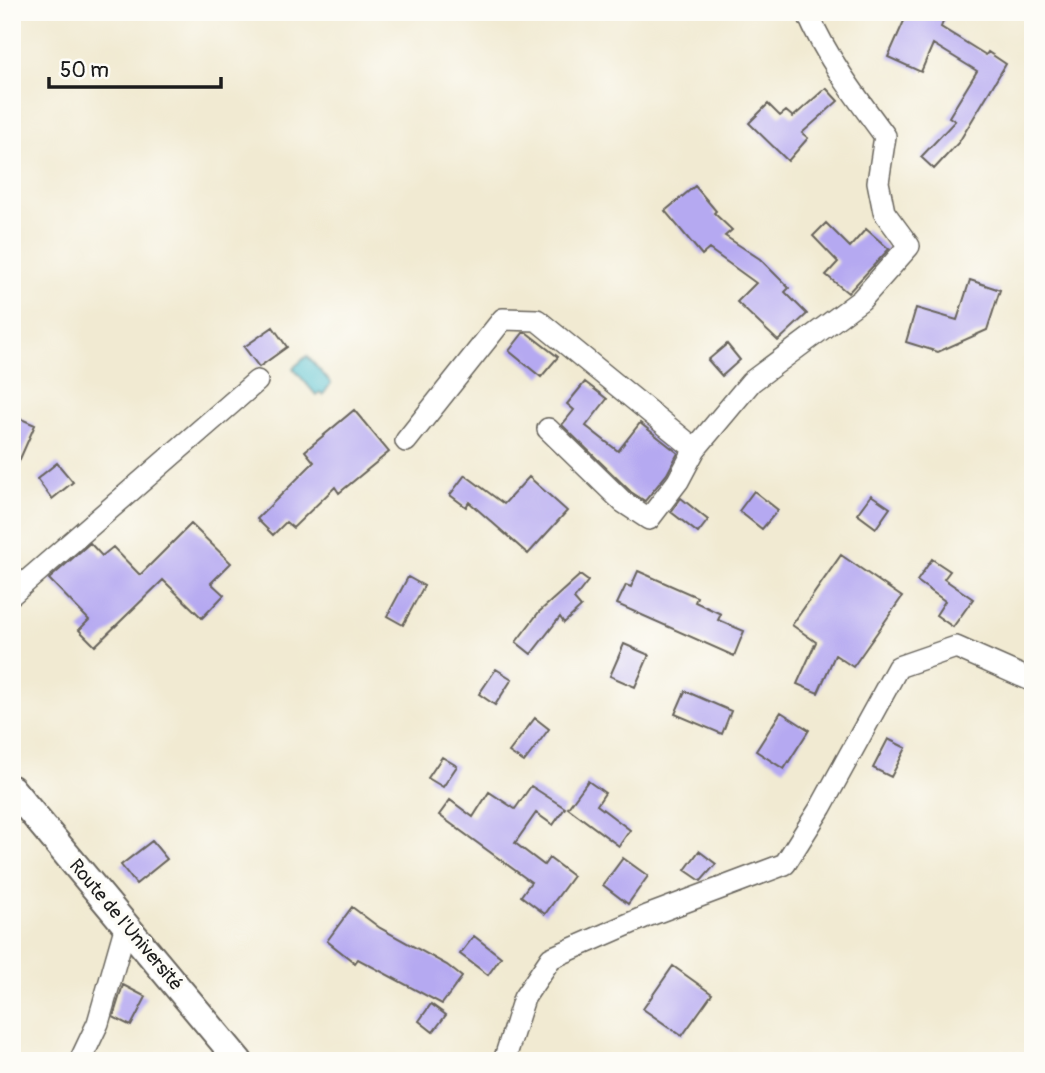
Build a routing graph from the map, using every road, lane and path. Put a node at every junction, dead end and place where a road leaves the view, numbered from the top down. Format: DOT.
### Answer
graph roads {
  1 [pos="807,12"];
  2 [pos="257,381"];
  3 [pos="548,429"];
  4 [pos="406,441"];
  5 [pos="695,449"];
  6 [pos="12,594"];
  7 [pos="1033,681"];
  8 [pos="12,789"];
  9 [pos="126,925"];
  10 [pos="80,1061"];
  11 [pos="239,1061"];
  12 [pos="504,1061"];
  1 -- 5 [label="street"];
  2 -- 6 [label="street"];
  3 -- 5 [label="street"];
  4 -- 5 [label="street"];
  7 -- 12 [label="street"];
  8 -- 9 [label="street, Route de l'Université"];
  9 -- 10 [label="street"];
  9 -- 11 [label="street, Route de l'Université"];
}
